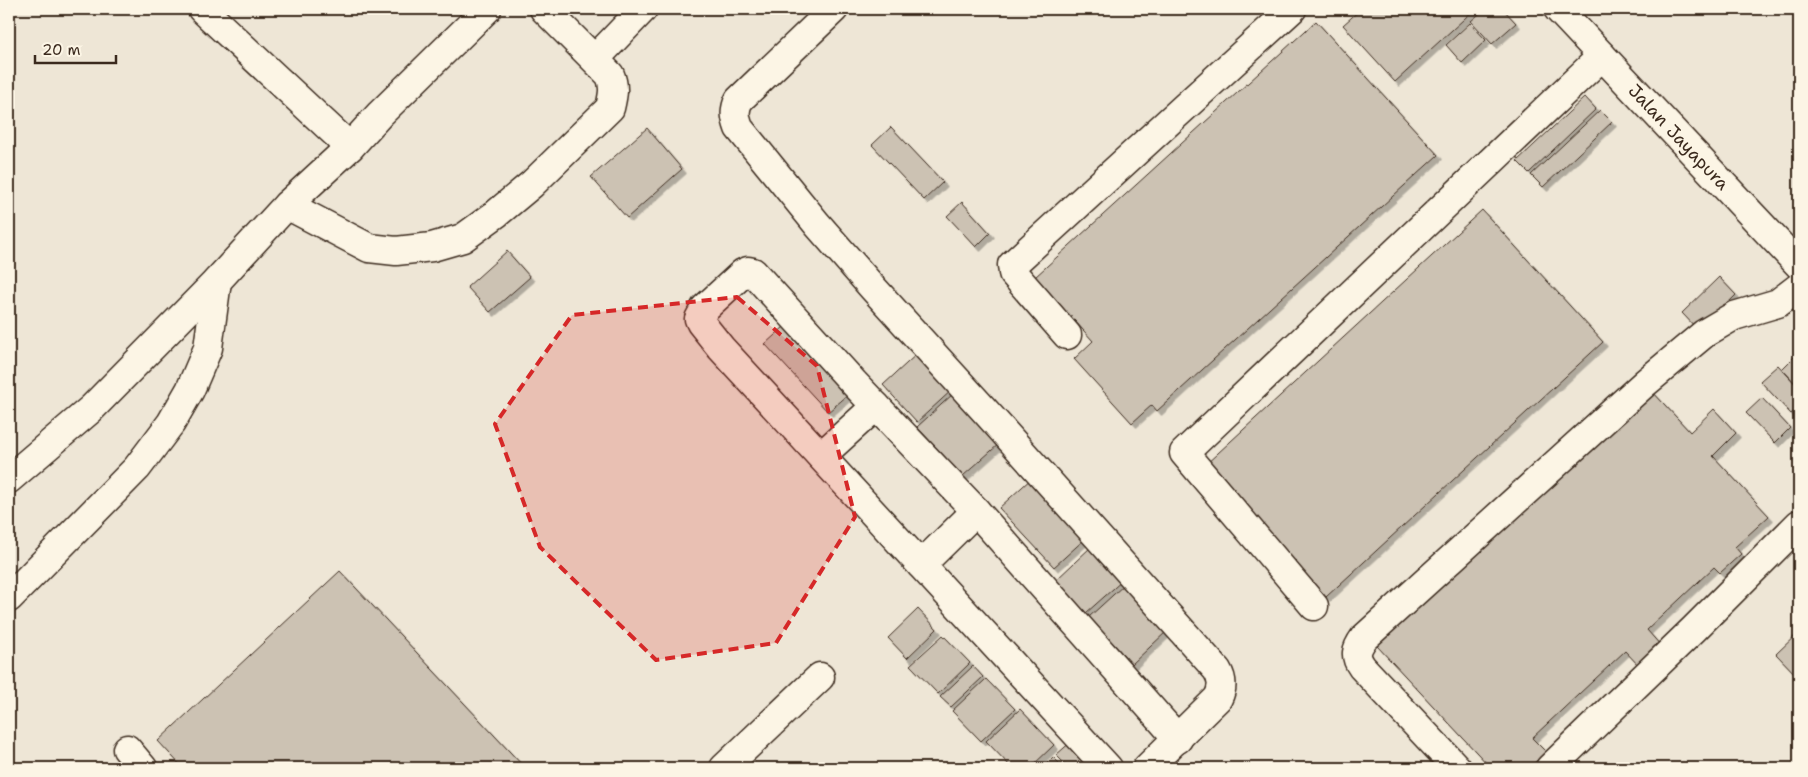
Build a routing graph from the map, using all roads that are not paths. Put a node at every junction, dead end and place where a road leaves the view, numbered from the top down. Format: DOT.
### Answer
graph roads {
  1 [pos="202,9"];
  2 [pos="487,9"];
  3 [pos="544,9"];
  4 [pos="643,9"];
  5 [pos="834,9"];
  6 [pos="1292,9"];
  7 [pos="1558,9"];
  8 [pos="1602,56"];
  9 [pos="595,59"];
  10 [pos="350,146"];
  11 [pos="287,205"];
  12 [pos="1799,265"];
  13 [pos="217,281"];
  14 [pos="1799,287"];
  15 [pos="1068,335"];
  16 [pos="876,406"];
  17 [pos="821,456"];
  18 [pos="9,479"];
  19 [pos="976,511"];
  20 [pos="1799,524"];
  21 [pos="920,564"];
  22 [pos="9,598"];
  23 [pos="1314,606"];
  24 [pos="820,677"];
  25 [pos="1178,738"];
  26 [pos="724,768"];
  27 [pos="1108,768"];
  28 [pos="1147,768"];
  29 [pos="1457,768"];
  30 [pos="1550,768"];
  1 -- 10 [label="lane"];
  2 -- 10 [label="lane"];
  3 -- 9 [label="lane"];
  4 -- 9 [label="lane"];
  5 -- 25 [label="lane"];
  6 -- 15 [label="lane"];
  7 -- 8 [label="lane, Jalan Jayapura"];
  8 -- 12 [label="lane, Jalan Jayapura"];
  8 -- 23 [label="lane"];
  9 -- 11 [label="lane"];
  10 -- 11 [label="lane"];
  11 -- 13 [label="lane"];
  13 -- 18 [label="lane"];
  13 -- 22 [label="lane"];
  14 -- 29 [label="lane"];
  16 -- 17 [label="lane"];
  16 -- 17 [label="lane"];
  16 -- 19 [label="lane"];
  17 -- 21 [label="lane"];
  19 -- 21 [label="lane"];
  19 -- 25 [label="lane"];
  20 -- 30 [label="lane"];
  21 -- 27 [label="lane"];
  24 -- 26 [label="lane"];
  25 -- 28 [label="lane"];
}
